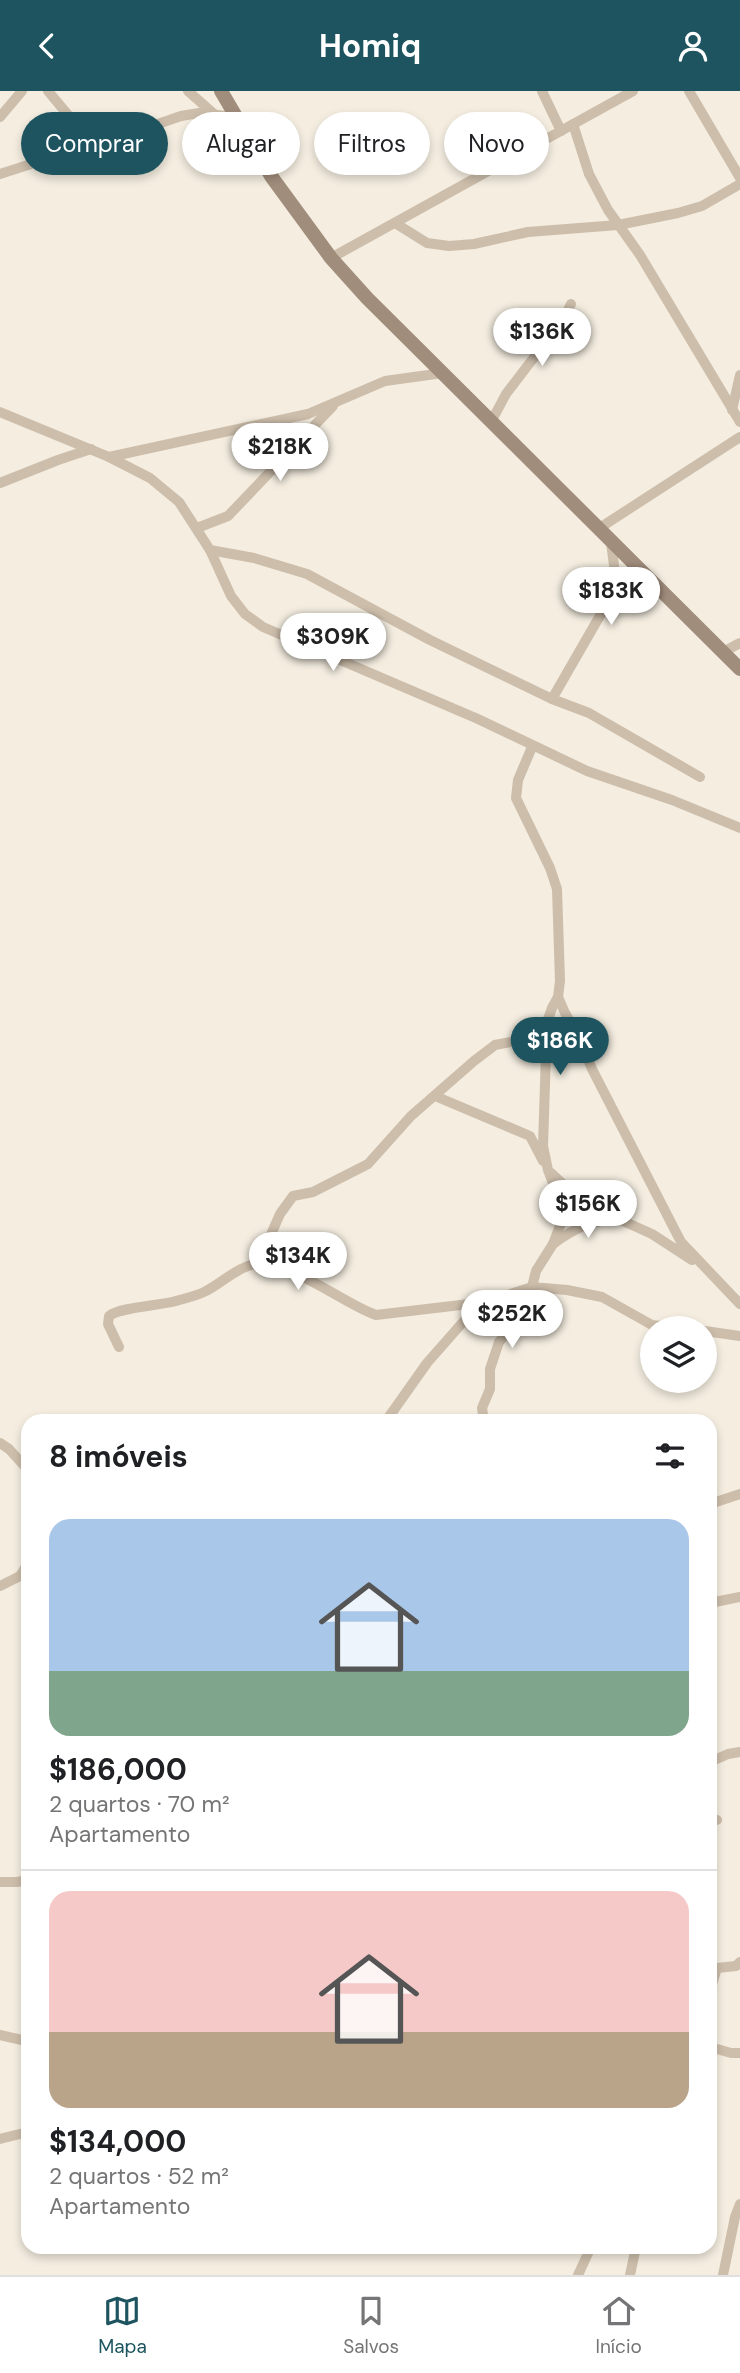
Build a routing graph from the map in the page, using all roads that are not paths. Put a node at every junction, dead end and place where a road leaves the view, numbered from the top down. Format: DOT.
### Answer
graph roads {
  1 [pos="22,91"];
  2 [pos="48,91"];
  3 [pos="188,91"];
  4 [pos="221,91"];
  5 [pos="542,91"];
  6 [pos="633,91"];
  7 [pos="688,91"];
  8 [pos="66,112"];
  9 [pos="212,112"];
  10 [pos="232,112"];
  11 [pos="0,117"];
  12 [pos="573,124"];
  13 [pos="561,131"];
  14 [pos="21,167"];
  15 [pos="0,174"];
  16 [pos="270,175"];
  17 [pos="740,178"];
  18 [pos="740,184"];
  19 [pos="395,223"];
  20 [pos="618,225"];
  21 [pos="331,258"];
  22 [pos="571,304"];
  23 [pos="443,373"];
  24 [pos="740,375"];
  25 [pos="339,401"];
  26 [pos="732,410"];
  27 [pos="0,412"];
  28 [pos="491,422"];
  29 [pos="740,422"];
  30 [pos="740,437"];
  31 [pos="91,449"];
  32 [pos="109,457"];
  33 [pos="0,483"];
  34 [pos="197,528"];
  35 [pos="598,529"];
  36 [pos="611,542"];
  37 [pos="210,550"];
  38 [pos="740,643"];
  39 [pos="723,652"];
  40 [pos="740,669"];
  41 [pos="552,698"];
  42 [pos="532,747"];
  43 [pos="700,777"];
  44 [pos="740,828"];
  45 [pos="558,997"];
  46 [pos="548,1028"];
  47 [pos="435,1096"];
  48 [pos="548,1170"];
  49 [pos="617,1219"];
  50 [pos="553,1244"];
  51 [pos="257,1265"];
  52 [pos="702,1266"];
  53 [pos="532,1287"];
  54 [pos="486,1302"];
  55 [pos="740,1304"];
  56 [pos="640,1318"];
  57 [pos="717,1333"];
  58 [pos="740,1336"];
  59 [pos="119,1347"];
  60 [pos="391,1414"];
  61 [pos="483,1414"];
  62 [pos="0,1443"];
  63 [pos="21,1462"];
  64 [pos="740,1494"];
  65 [pos="717,1502"];
  66 [pos="21,1574"];
  67 [pos="0,1586"];
  68 [pos="740,1597"];
  69 [pos="717,1602"];
  70 [pos="740,1752"];
  71 [pos="717,1759"];
  72 [pos="21,1881"];
  73 [pos="0,1882"];
  74 [pos="740,1962"];
  75 [pos="717,1968"];
  76 [pos="0,2035"];
  77 [pos="21,2041"];
  78 [pos="717,2049"];
  79 [pos="740,2053"];
  80 [pos="21,2134"];
  81 [pos="0,2139"];
  82 [pos="740,2204"];
  83 [pos="588,2254"];
  84 [pos="634,2254"];
  85 [pos="578,2275"];
  86 [pos="630,2275"];
  87 [pos="723,2275"];
  1 -- 11 [label="street"];
  2 -- 8 [label="street"];
  3 -- 9 [label="street"];
  4 -- 10 [label="main road"];
  5 -- 13 [label="street"];
  6 -- 12 [label="street"];
  7 -- 17 [label="street"];
  12 -- 13 [label="street"];
  12 -- 20 [label="street"];
  13 -- 19 [label="street"];
  14 -- 15 [label="street"];
  16 -- 21 [label="main road"];
  18 -- 20 [label="street"];
  19 -- 20 [label="street"];
  19 -- 21 [label="street"];
  20 -- 26 [label="street"];
  21 -- 23 [label="main road"];
  22 -- 28 [label="street"];
  23 -- 25 [label="street"];
  23 -- 28 [label="main road"];
  24 -- 26 [label="street"];
  25 -- 32 [label="street"];
  25 -- 34 [label="street"];
  26 -- 29 [label="street"];
  27 -- 31 [label="street"];
  28 -- 35 [label="main road"];
  30 -- 35 [label="street"];
  31 -- 32 [label="street"];
  31 -- 33 [label="street"];
  32 -- 34 [label="street"];
  34 -- 37 [label="street"];
  35 -- 36 [label="main road"];
  36 -- 39 [label="main road"];
  36 -- 41 [label="street"];
  37 -- 41 [label="street"];
  37 -- 42 [label="street"];
  38 -- 39 [label="street"];
  39 -- 40 [label="main road"];
  41 -- 43 [label="street"];
  42 -- 44 [label="street"];
  42 -- 45 [label="street"];
  45 -- 46 [label="street"];
  45 -- 52 [label="street"];
  46 -- 47 [label="street"];
  46 -- 48 [label="street"];
  47 -- 48 [label="street"];
  47 -- 51 [label="street"];
  48 -- 49 [label="street"];
  48 -- 50 [label="street"];
  49 -- 50 [label="street"];
  49 -- 52 [label="street"];
  50 -- 53 [label="street"];
  51 -- 54 [label="street"];
  51 -- 59 [label="street"];
  52 -- 55 [label="street"];
  53 -- 54 [label="street"];
  53 -- 56 [label="street"];
  53 -- 61 [label="street"];
  54 -- 60 [label="street"];
  57 -- 58 [label="street"];
  62 -- 63 [label="street"];
  64 -- 65 [label="street"];
  66 -- 67 [label="street"];
  68 -- 69 [label="street"];
  70 -- 71 [label="street"];
  72 -- 73 [label="street"];
  74 -- 75 [label="street"];
  76 -- 77 [label="street"];
  78 -- 79 [label="street"];
  80 -- 81 [label="street"];
  82 -- 87 [label="street"];
  83 -- 85 [label="street"];
  84 -- 86 [label="street"];
}
